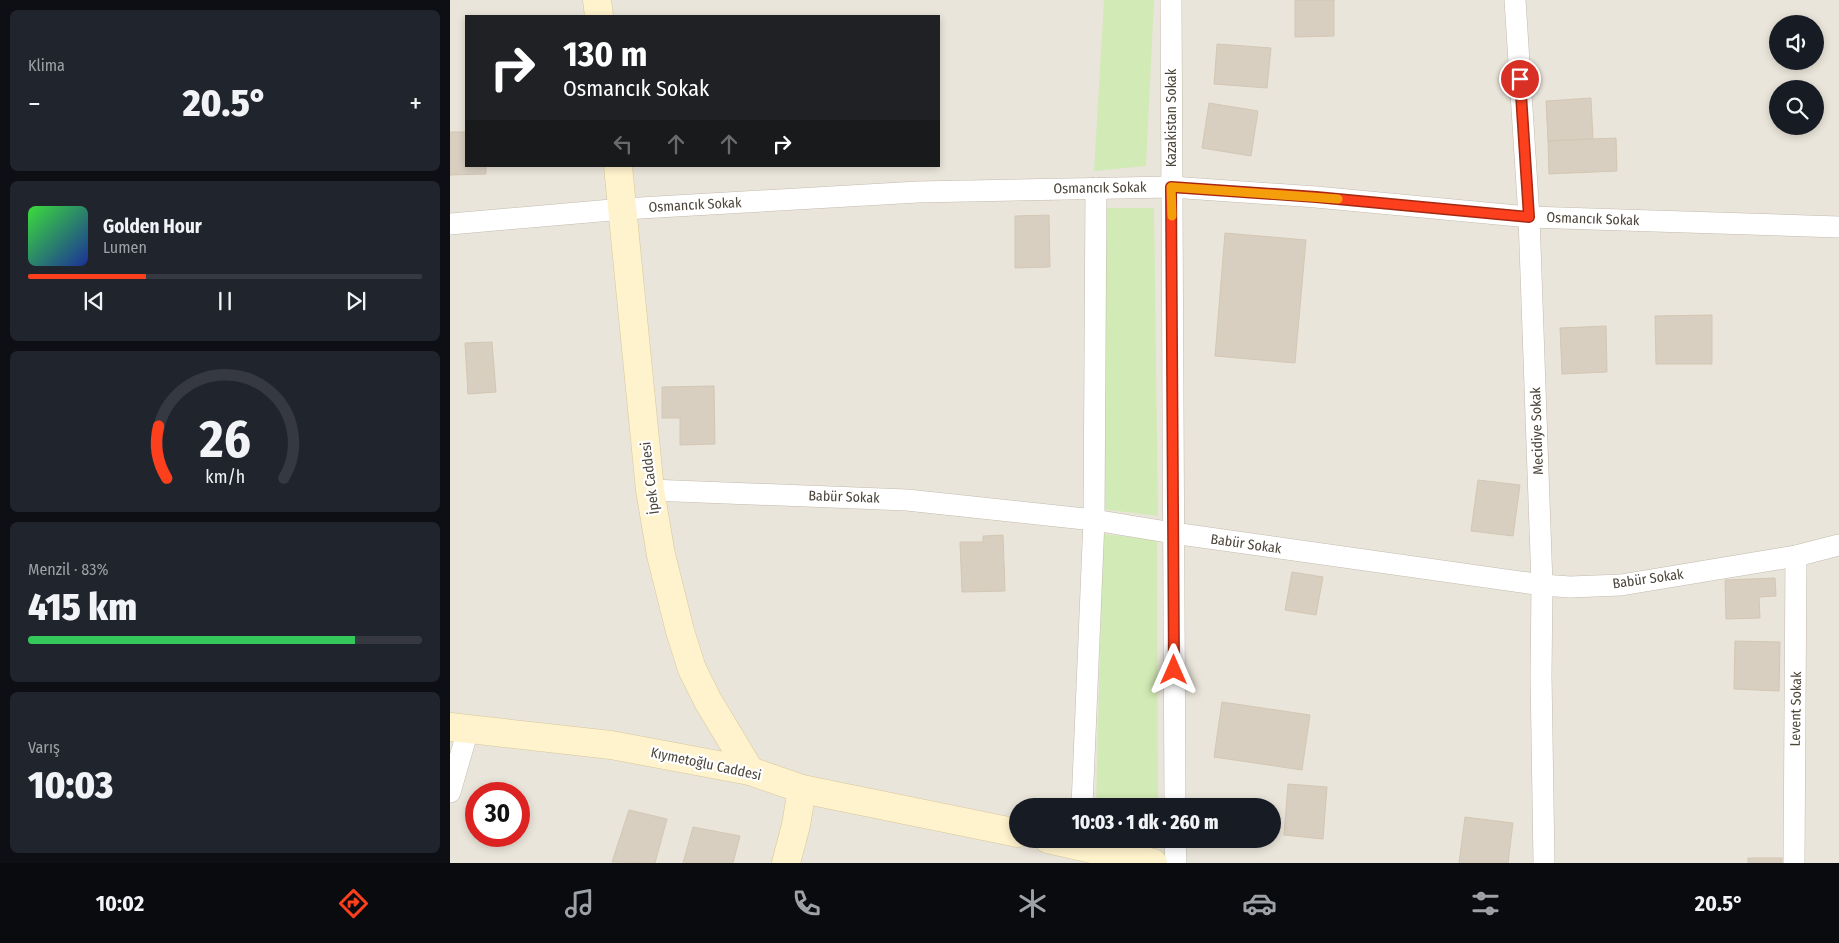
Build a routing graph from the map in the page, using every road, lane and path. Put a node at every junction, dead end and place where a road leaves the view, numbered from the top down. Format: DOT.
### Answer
graph roads {
  1 [pos="597,0"];
  2 [pos="1172,0"];
  3 [pos="1515,0"];
  4 [pos="599,15"];
  5 [pos="618,167"];
  6 [pos="1171,187"];
  7 [pos="1096,188"];
  8 [pos="623,209"];
  9 [pos="1529,217"];
  10 [pos="450,224"];
  11 [pos="1839,227"];
  12 [pos="650,490"];
  13 [pos="1094,520"];
  14 [pos="1173,533"];
  15 [pos="1839,545"];
  16 [pos="1796,556"];
  17 [pos="1542,585"];
  18 [pos="459,729"];
  19 [pos="750,771"];
  20 [pos="802,788"];
  21 [pos="450,792"];
  22 [pos="1082,798"];
  23 [pos="1175,798"];
  24 [pos="1009,831"];
  25 [pos="1102,848"];
  26 [pos="1175,848"];
  27 [pos="786,863"];
  28 [pos="1153,863"];
  29 [pos="1176,863"];
  30 [pos="1544,863"];
  31 [pos="1794,863"];
  1 -- 4 [label="street"];
  2 -- 6 [label="street, Kazakistan Sokak"];
  3 -- 9 [label="street, Mecidiye Sokak"];
  5 -- 8 [label="street, İpek Caddesi"];
  6 -- 7 [label="street, Osmancık Sokak"];
  6 -- 9 [label="street, Osmancık Sokak"];
  6 -- 14 [label="street, Kazakistan Sokak"];
  7 -- 8 [label="street, Osmancık Sokak"];
  7 -- 13 [label="street"];
  8 -- 10 [label="street, Osmancık Sokak"];
  8 -- 12 [label="street, İpek Caddesi"];
  9 -- 11 [label="street, Osmancık Sokak"];
  9 -- 17 [label="street, Mecidiye Sokak"];
  12 -- 13 [label="street, Babür Sokak"];
  12 -- 19 [label="street, İpek Caddesi"];
  13 -- 14 [label="street, Babür Sokak"];
  13 -- 22 [label="street"];
  14 -- 17 [label="street, Babür Sokak"];
  14 -- 23 [label="street, Kazakistan Sokak"];
  15 -- 16 [label="street, Babür Sokak"];
  16 -- 17 [label="street, Babür Sokak"];
  16 -- 31 [label="street, Levent Sokak"];
  17 -- 30 [label="street, Mecidiye Sokak"];
  18 -- 19 [label="street, Kıymetoğlu Caddesi"];
  18 -- 21 [label="street"];
  19 -- 20 [label="street, Kıymetoğlu Caddesi"];
  20 -- 24 [label="street, Kıymetoğlu Caddesi"];
  20 -- 27 [label="street"];
  25 -- 28 [label="street"];
  26 -- 29 [label="street"];
}
